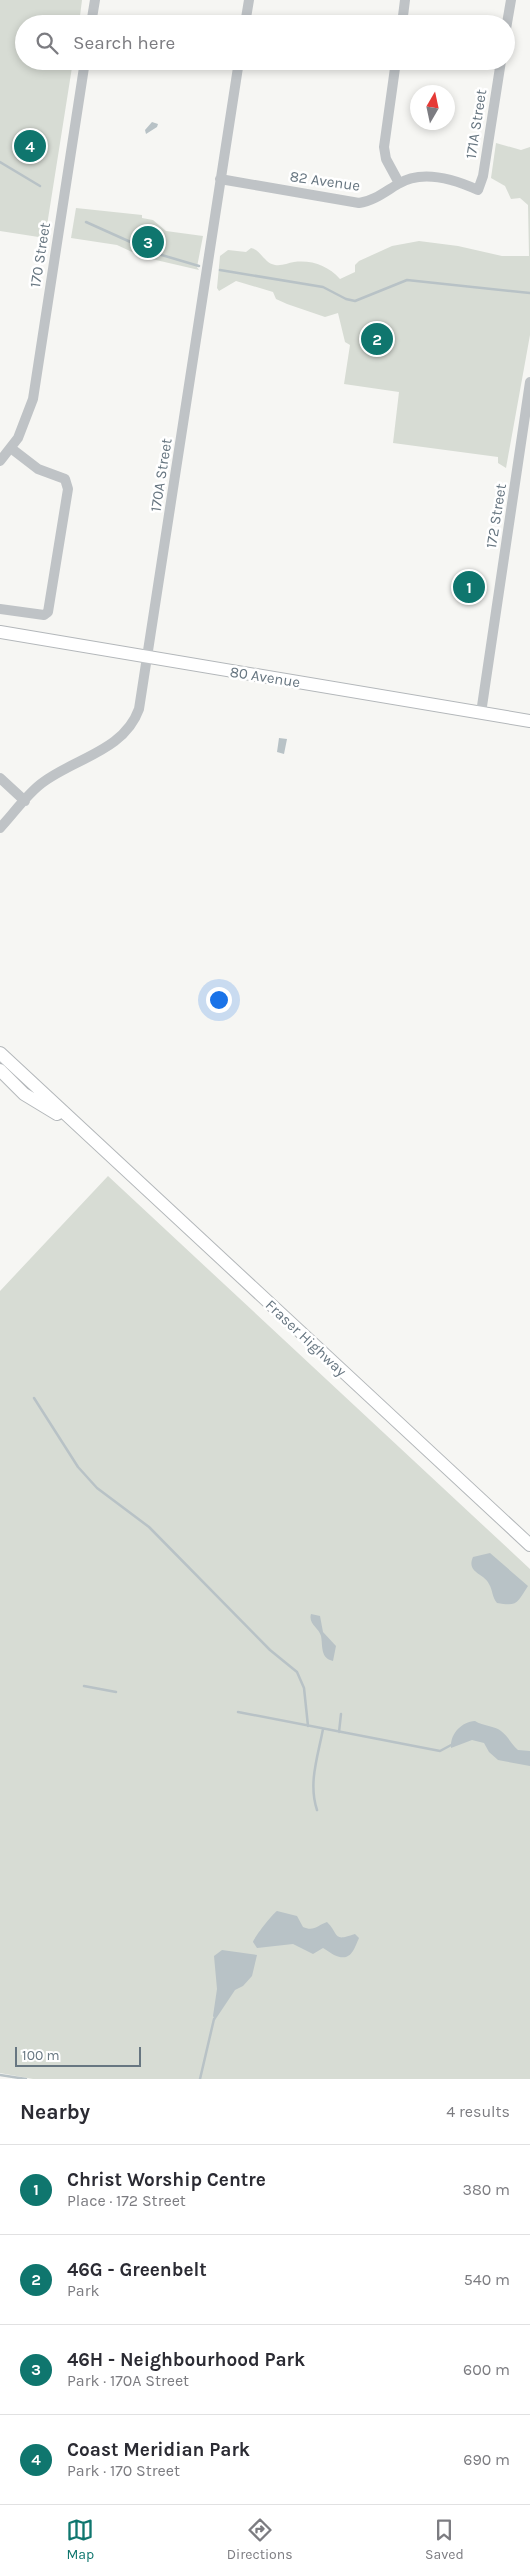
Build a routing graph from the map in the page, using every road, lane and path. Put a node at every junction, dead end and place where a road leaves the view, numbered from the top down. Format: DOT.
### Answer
graph roads {
  1 [pos="95,0"];
  2 [pos="249,0"];
  3 [pos="405,0"];
  4 [pos="511,0"];
  5 [pos="92,15"];
  6 [pos="246,15"];
  7 [pos="403,15"];
  8 [pos="508,15"];
  9 [pos="84,70"];
  10 [pos="238,70"];
  11 [pos="395,70"];
  12 [pos="500,70"];
  13 [pos="220,179"];
  14 [pos="399,183"];
  15 [pos="478,190"];
  16 [pos="530,382"];
  17 [pos="12,449"];
  18 [pos="0,460"];
  19 [pos="0,609"];
  20 [pos="0,632"];
  21 [pos="148,657"];
  22 [pos="481,713"];
  23 [pos="530,721"];
  24 [pos="0,778"];
  25 [pos="25,801"];
  26 [pos="0,828"];
  27 [pos="0,1053"];
  28 [pos="0,1066"];
  29 [pos="0,1070"];
  30 [pos="26,1077"];
  31 [pos="82,1130"];
  32 [pos="530,1545"];
  1 -- 5 [label="street"];
  2 -- 6 [label="street"];
  3 -- 7 [label="street"];
  4 -- 8 [label="street"];
  9 -- 17 [label="street, 170 Street"];
  10 -- 13 [label="street, 170A Street"];
  11 -- 14 [label="street"];
  12 -- 15 [label="street, 171A Street"];
  13 -- 14 [label="street, 82 Avenue"];
  13 -- 21 [label="street, 170A Street"];
  14 -- 15 [label="street, 82 Avenue"];
  16 -- 22 [label="street, 172 Street"];
  17 -- 18 [label="street, 170 Street"];
  17 -- 19 [label="street"];
  20 -- 21 [label="main road, 80 Avenue"];
  21 -- 22 [label="main road, 80 Avenue"];
  21 -- 25 [label="street, 170A Street"];
  22 -- 23 [label="main road, 80 Avenue"];
  24 -- 25 [label="street"];
  25 -- 26 [label="street, 170A Street"];
  27 -- 30 [label="main road, Fraser Highway"];
  28 -- 30 [label="main road"];
  29 -- 31 [label="main road, Fraser Highway"];
  30 -- 31 [label="main road, Fraser Highway"];
  31 -- 32 [label="main road, Fraser Highway"];
}
